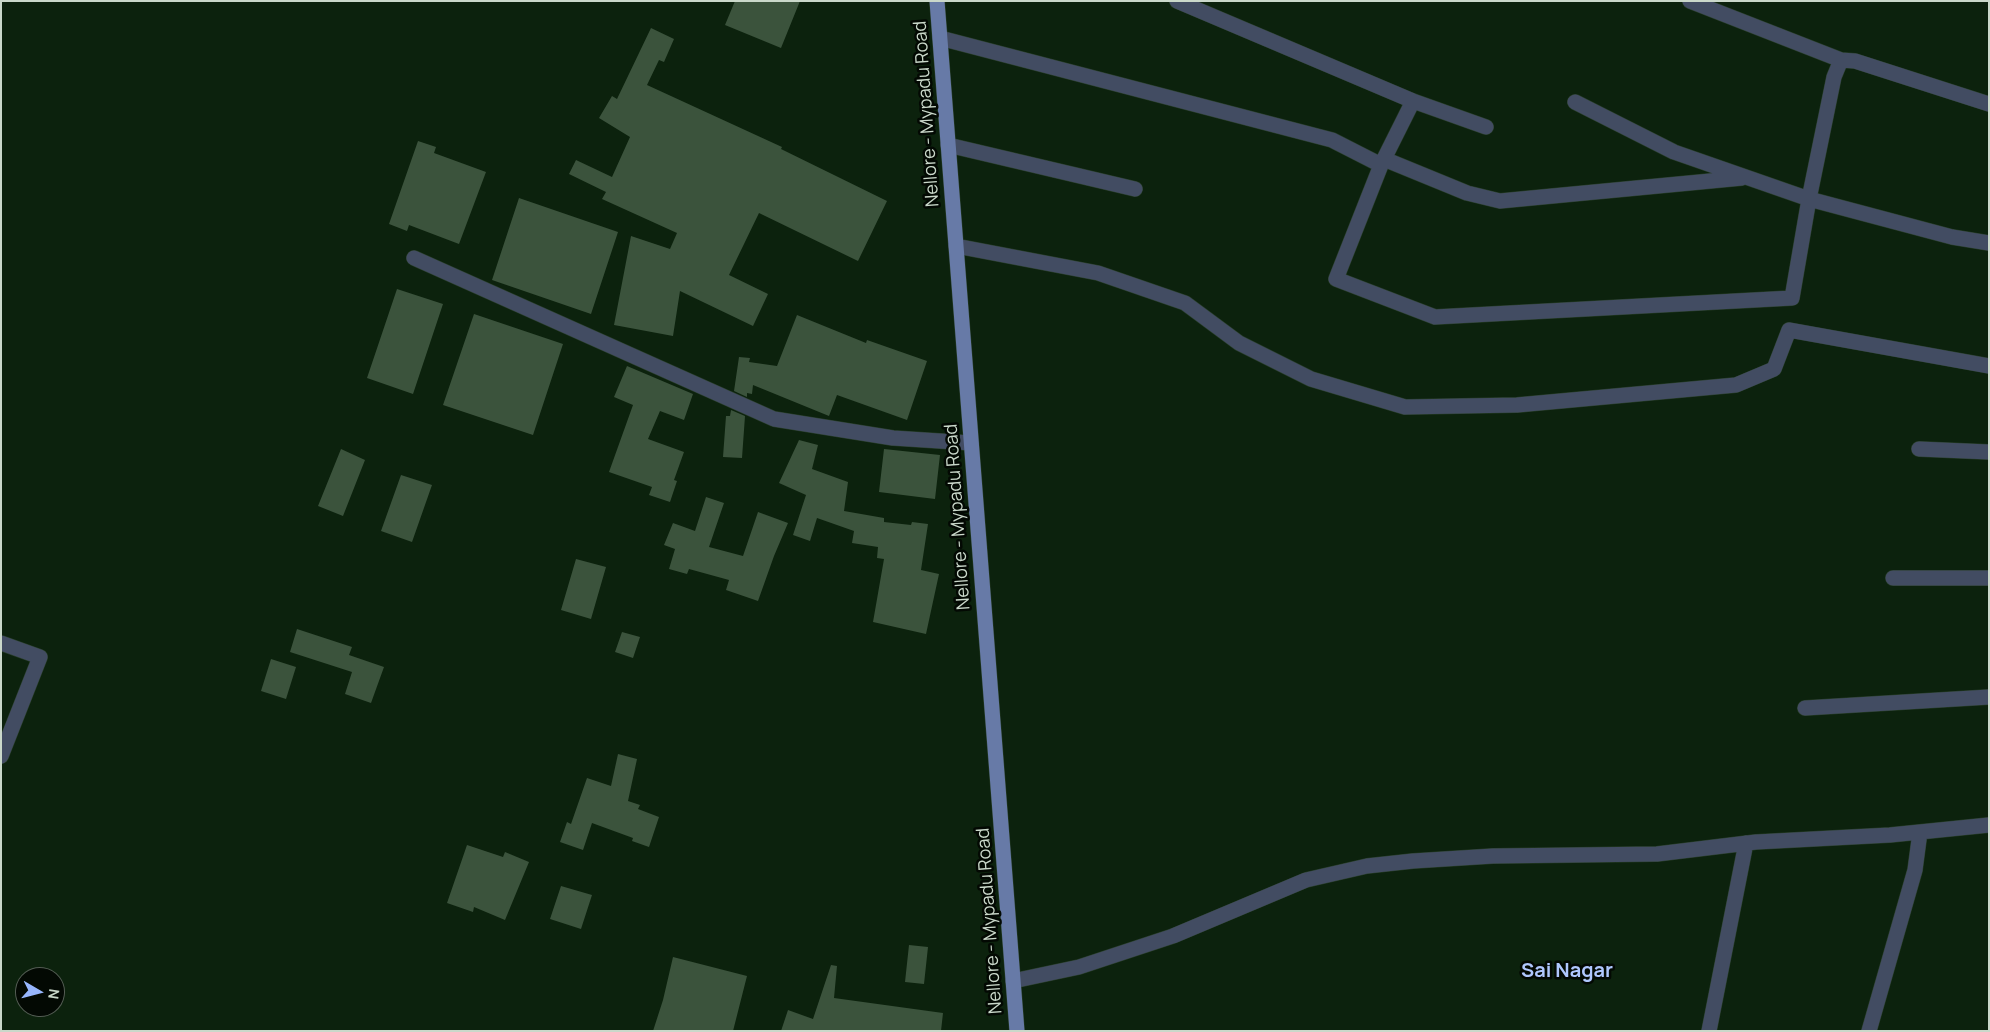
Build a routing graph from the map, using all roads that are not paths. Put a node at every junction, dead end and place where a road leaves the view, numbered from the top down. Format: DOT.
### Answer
graph roads {
  1 [pos="937,1"];
  2 [pos="1177,1"];
  3 [pos="1690,1"];
  4 [pos="940,38"];
  5 [pos="1841,60"];
  6 [pos="1413,101"];
  7 [pos="1575,102"];
  8 [pos="1989,104"];
  9 [pos="1486,127"];
  10 [pos="948,145"];
  11 [pos="1383,162"];
  12 [pos="1747,177"];
  13 [pos="1135,189"];
  14 [pos="1809,199"];
  15 [pos="1989,243"];
  16 [pos="956,246"];
  17 [pos="414,258"];
  18 [pos="1989,366"];
  19 [pos="971,443"];
  20 [pos="1919,449"];
  21 [pos="1989,452"];
  22 [pos="1893,578"];
  23 [pos="1989,578"];
  24 [pos="1,643"];
  25 [pos="1989,697"];
  26 [pos="1805,708"];
  27 [pos="1,756"];
  28 [pos="1989,825"];
  29 [pos="1920,832"];
  30 [pos="1746,844"];
  31 [pos="1013,980"];
  32 [pos="1017,1031"];
  33 [pos="1709,1031"];
  34 [pos="1869,1031"];
  1 -- 4 [label="main road, Nellore - Mypadu Road"];
  2 -- 6 [label="street"];
  3 -- 5 [label="street"];
  4 -- 10 [label="main road, Nellore - Mypadu Road"];
  4 -- 11 [label="street"];
  5 -- 8 [label="street"];
  5 -- 14 [label="street"];
  6 -- 9 [label="street"];
  6 -- 11 [label="street"];
  7 -- 12 [label="street"];
  10 -- 13 [label="street"];
  10 -- 16 [label="main road, Nellore - Mypadu Road"];
  11 -- 12 [label="street"];
  11 -- 14 [label="street"];
  12 -- 14 [label="street"];
  14 -- 15 [label="street"];
  16 -- 18 [label="street"];
  16 -- 19 [label="main road, Nellore - Mypadu Road"];
  17 -- 19 [label="street"];
  19 -- 31 [label="main road, Nellore - Mypadu Road"];
  20 -- 21 [label="street"];
  22 -- 23 [label="street"];
  24 -- 27 [label="street"];
  25 -- 26 [label="street"];
  28 -- 29 [label="street"];
  29 -- 30 [label="street"];
  29 -- 34 [label="street"];
  30 -- 31 [label="street"];
  30 -- 33 [label="street"];
  31 -- 32 [label="main road, Nellore - Mypadu Road"];
}
